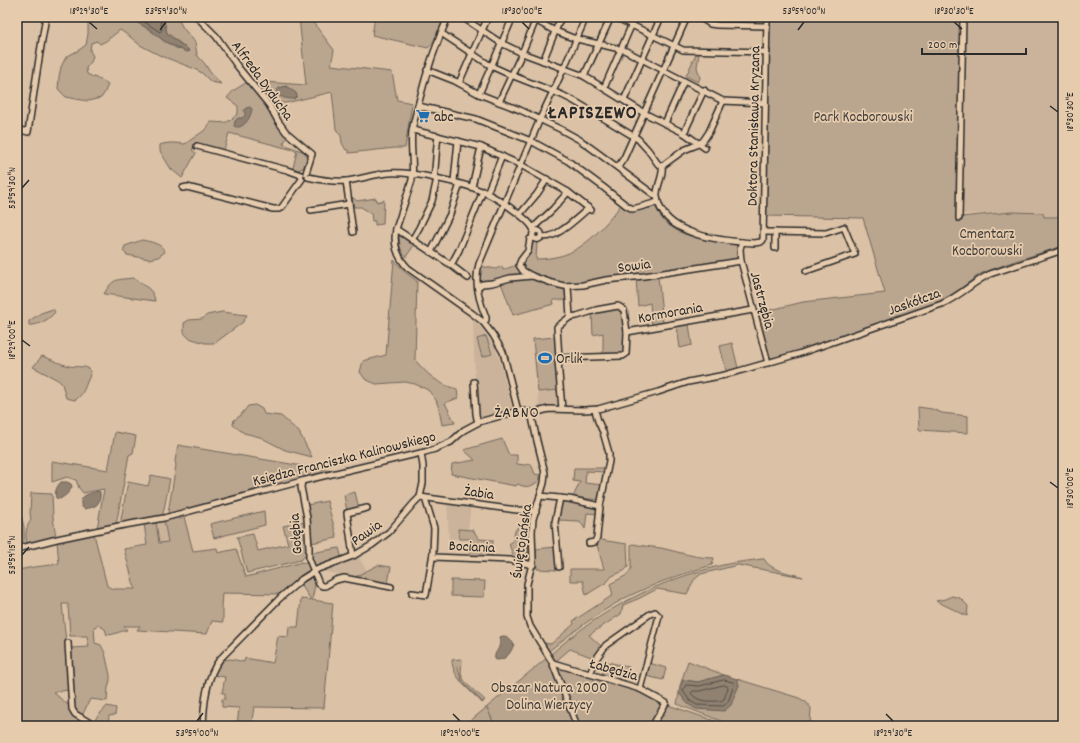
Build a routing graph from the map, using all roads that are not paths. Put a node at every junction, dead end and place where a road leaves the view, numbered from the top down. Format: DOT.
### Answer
graph roads {
  1 [pos="46,17"];
  2 [pos="197,17"];
  3 [pos="448,17"];
  4 [pos="462,17"];
  5 [pos="488,17"];
  6 [pos="513,17"];
  7 [pos="530,17"];
  8 [pos="562,17"];
  9 [pos="586,17"];
  10 [pos="611,17"];
  11 [pos="615,17"];
  12 [pos="636,17"];
  13 [pos="661,17"];
  14 [pos="687,17"];
  15 [pos="698,17"];
  16 [pos="767,17"];
  17 [pos="963,17"];
  18 [pos="536,19"];
  19 [pos="632,25"];
  20 [pos="767,26"];
  21 [pos="482,30"];
  22 [pos="555,31"];
  23 [pos="440,33"];
  24 [pos="653,36"];
  25 [pos="576,39"];
  26 [pos="501,43"];
  27 [pos="598,44"];
  28 [pos="674,46"];
  29 [pos="621,49"];
  30 [pos="767,52"];
  31 [pos="522,53"];
  32 [pos="472,54"];
  33 [pos="642,59"];
  34 [pos="543,61"];
  35 [pos="491,66"];
  36 [pos="564,68"];
  37 [pos="427,70"];
  38 [pos="664,70"];
  39 [pos="511,76"];
  40 [pos="584,76"];
  41 [pos="684,81"];
  42 [pos="459,83"];
  43 [pos="604,88"];
  44 [pos="704,90"];
  45 [pos="553,91"];
  46 [pos="479,94"];
  47 [pos="624,100"];
  48 [pos="724,101"];
  49 [pos="499,102"];
  50 [pos="765,103"];
  51 [pos="418,106"];
  52 [pos="644,113"];
  53 [pos="540,119"];
  54 [pos="665,123"];
  55 [pos="17,129"];
  56 [pos="412,130"];
  57 [pos="684,133"];
  58 [pos="438,136"];
  59 [pos="634,137"];
  60 [pos="458,141"];
  61 [pos="531,141"];
  62 [pos="700,144"];
  63 [pos="197,146"];
  64 [pos="481,148"];
  65 [pos="706,148"];
  66 [pos="502,156"];
  67 [pos="521,164"];
  68 [pos="662,166"];
  69 [pos="618,167"];
  70 [pos="413,174"];
  71 [pos="304,176"];
  72 [pos="435,178"];
  73 [pos="547,179"];
  74 [pos="346,181"];
  75 [pos="454,181"];
  76 [pos="460,184"];
  77 [pos="472,187"];
  78 [pos="183,188"];
  79 [pos="485,192"];
  80 [pos="568,192"];
  81 [pos="658,199"];
  82 [pos="349,204"];
  83 [pos="504,204"];
  84 [pos="311,210"];
  85 [pos="520,214"];
  86 [pos="959,218"];
  87 [pos="396,229"];
  88 [pos="534,230"];
  89 [pos="353,232"];
  90 [pos="775,232"];
  91 [pos="764,234"];
  92 [pos="541,236"];
  93 [pos="533,238"];
  94 [pos="412,240"];
  95 [pos="742,242"];
  96 [pos="775,248"];
  97 [pos="1063,250"];
  98 [pos="431,252"];
  99 [pos="741,261"];
  100 [pos="451,265"];
  101 [pos="806,271"];
  102 [pos="532,276"];
  103 [pos="468,278"];
  104 [pos="568,286"];
  105 [pos="478,287"];
  106 [pos="753,310"];
  107 [pos="570,317"];
  108 [pos="483,322"];
  109 [pos="627,332"];
  110 [pos="559,358"];
  111 [pos="768,363"];
  112 [pos="474,382"];
  113 [pos="562,409"];
  114 [pos="518,410"];
  115 [pos="595,410"];
  116 [pos="529,412"];
  117 [pos="536,412"];
  118 [pos="532,417"];
  119 [pos="479,422"];
  120 [pos="421,453"];
  121 [pos="302,481"];
  122 [pos="292,484"];
  123 [pos="302,494"];
  124 [pos="540,496"];
  125 [pos="422,497"];
  126 [pos="560,498"];
  127 [pos="600,506"];
  128 [pos="367,508"];
  129 [pos="536,510"];
  130 [pos="589,543"];
  131 [pos="17,549"];
  132 [pos="354,556"];
  133 [pos="433,557"];
  134 [pos="532,565"];
  135 [pos="559,567"];
  136 [pos="314,572"];
  137 [pos="392,587"];
  138 [pos="412,593"];
  139 [pos="68,643"];
  140 [pos="553,664"];
  141 [pos="590,674"];
  142 [pos="640,689"];
  143 [pos="95,726"];
  144 [pos="203,726"];
  145 [pos="577,726"];
  146 [pos="652,726"];
  1 -- 55 [label="street"];
  2 -- 71 [label="street, Alfreda Dyducha"];
  3 -- 23 [label="street"];
  4 -- 21 [label="street"];
  5 -- 21 [label="street"];
  6 -- 26 [label="street"];
  7 -- 18 [label="street"];
  8 -- 22 [label="street"];
  9 -- 25 [label="street"];
  10 -- 27 [label="street"];
  11 -- 19 [label="street"];
  12 -- 19 [label="street"];
  13 -- 24 [label="street"];
  14 -- 28 [label="street"];
  15 -- 20 [label="street"];
  16 -- 20 [label="street, Doktora Stanisława Kryzana"];
  17 -- 86 [label="street"];
  18 -- 22 [label="street"];
  18 -- 31 [label="street"];
  19 -- 24 [label="street"];
  19 -- 29 [label="street"];
  20 -- 30 [label="street, Doktora Stanisława Kryzana"];
  21 -- 26 [label="street"];
  21 -- 32 [label="street"];
  22 -- 25 [label="street"];
  22 -- 34 [label="street"];
  23 -- 32 [label="street"];
  23 -- 37 [label="street"];
  24 -- 28 [label="street"];
  24 -- 33 [label="street"];
  25 -- 27 [label="street"];
  25 -- 36 [label="street"];
  26 -- 31 [label="street"];
  26 -- 35 [label="street"];
  27 -- 29 [label="street"];
  27 -- 40 [label="street"];
  28 -- 30 [label="street"];
  28 -- 38 [label="street"];
  29 -- 33 [label="street"];
  29 -- 43 [label="street"];
  30 -- 50 [label="street, Doktora Stanisława Kryzana"];
  31 -- 34 [label="street"];
  31 -- 39 [label="street"];
  32 -- 35 [label="street"];
  32 -- 42 [label="street"];
  33 -- 38 [label="street"];
  33 -- 47 [label="street"];
  34 -- 36 [label="street"];
  35 -- 39 [label="street"];
  35 -- 46 [label="street"];
  36 -- 40 [label="street"];
  36 -- 45 [label="street"];
  37 -- 42 [label="street"];
  37 -- 51 [label="street"];
  38 -- 41 [label="street"];
  38 -- 52 [label="street"];
  39 -- 45 [label="street"];
  39 -- 49 [label="street"];
  40 -- 43 [label="street"];
  41 -- 44 [label="street"];
  41 -- 54 [label="street"];
  42 -- 46 [label="street"];
  43 -- 47 [label="street"];
  44 -- 48 [label="street"];
  44 -- 57 [label="street"];
  45 -- 53 [label="street"];
  45 -- 59 [label="street"];
  46 -- 49 [label="street"];
  47 -- 52 [label="street"];
  48 -- 50 [label="street"];
  48 -- 62 [label="street"];
  49 -- 53 [label="street"];
  50 -- 91 [label="street, Doktora Stanisława Kryzana"];
  51 -- 56 [label="street"];
  51 -- 61 [label="street"];
  52 -- 54 [label="street"];
  52 -- 59 [label="street"];
  53 -- 61 [label="street"];
  53 -- 69 [label="street"];
  54 -- 57 [label="street"];
  56 -- 58 [label="street"];
  56 -- 70 [label="street"];
  57 -- 62 [label="street"];
  58 -- 60 [label="street"];
  58 -- 72 [label="street"];
  59 -- 68 [label="street"];
  59 -- 69 [label="street"];
  60 -- 64 [label="street"];
  60 -- 75 [label="street"];
  61 -- 67 [label="street"];
  61 -- 81 [label="street"];
  62 -- 65 [label="street"];
  62 -- 68 [label="street"];
  63 -- 71 [label="street"];
  64 -- 66 [label="street"];
  64 -- 77 [label="street"];
  66 -- 67 [label="street"];
  66 -- 79 [label="street"];
  67 -- 73 [label="street"];
  67 -- 83 [label="street"];
  68 -- 81 [label="street"];
  69 -- 81 [label="street"];
  70 -- 72 [label="street"];
  70 -- 74 [label="street"];
  70 -- 87 [label="street"];
  71 -- 74 [label="street"];
  71 -- 78 [label="street"];
  72 -- 75 [label="street"];
  72 -- 94 [label="street"];
  73 -- 80 [label="street"];
  73 -- 85 [label="street"];
  74 -- 82 [label="street"];
  75 -- 76 [label="street"];
  76 -- 77 [label="street"];
  76 -- 98 [label="street"];
  77 -- 79 [label="street"];
  79 -- 83 [label="street"];
  79 -- 100 [label="street"];
  80 -- 88 [label="street"];
  80 -- 92 [label="street"];
  81 -- 95 [label="street"];
  82 -- 84 [label="street"];
  82 -- 89 [label="street"];
  83 -- 85 [label="street"];
  83 -- 105 [label="street"];
  85 -- 88 [label="street"];
  87 -- 94 [label="street"];
  87 -- 108 [label="street"];
  88 -- 92 [label="street"];
  88 -- 93 [label="street"];
  90 -- 91 [label="street"];
  90 -- 96 [label="street"];
  90 -- 101 [label="street"];
  91 -- 95 [label="street"];
  92 -- 93 [label="street"];
  93 -- 102 [label="street, Sowia"];
  94 -- 98 [label="street"];
  95 -- 99 [label="street, Jastrzębia"];
  97 -- 111 [label="street, Jaskółcza"];
  98 -- 100 [label="street"];
  99 -- 104 [label="street, Sowia"];
  99 -- 106 [label="street, Jastrzębia"];
  100 -- 103 [label="street"];
  102 -- 104 [label="street, Sowia"];
  102 -- 105 [label="street, Sowia"];
  104 -- 107 [label="street"];
  105 -- 108 [label="street"];
  106 -- 109 [label="street, Kormorania"];
  106 -- 111 [label="street, Jastrzębia"];
  107 -- 109 [label="street, Kormorania"];
  107 -- 110 [label="street"];
  108 -- 114 [label="street"];
  109 -- 110 [label="street"];
  110 -- 113 [label="street"];
  111 -- 115 [label="street"];
  112 -- 119 [label="street"];
  113 -- 115 [label="street"];
  113 -- 117 [label="street"];
  114 -- 116 [label="street, Księdza Franciszka Kalinowskiego"];
  114 -- 119 [label="street, Księdza Franciszka Kalinowskiego"];
  115 -- 127 [label="street"];
  116 -- 117 [label="street"];
  116 -- 118 [label="street"];
  117 -- 118 [label="street"];
  118 -- 124 [label="street, Świętojańska"];
  119 -- 120 [label="street, Księdza Franciszka Kalinowskiego"];
  120 -- 121 [label="street, Księdza Franciszka Kalinowskiego"];
  120 -- 125 [label="street"];
  121 -- 122 [label="street, Księdza Franciszka Kalinowskiego"];
  121 -- 123 [label="street, Gołębia"];
  122 -- 123 [label="street, Gołębia"];
  122 -- 131 [label="street, Księdza Franciszka Kalinowskiego"];
  123 -- 136 [label="street, Gołębia"];
  124 -- 126 [label="street"];
  124 -- 129 [label="street, Świętojańska"];
  125 -- 129 [label="street, Żabia"];
  125 -- 132 [label="street, Pawia"];
  125 -- 133 [label="street"];
  126 -- 127 [label="street"];
  126 -- 135 [label="street"];
  127 -- 130 [label="street"];
  128 -- 132 [label="street"];
  129 -- 134 [label="street, Świętojańska"];
  132 -- 136 [label="street, Pawia"];
  133 -- 134 [label="street, Bociania"];
  133 -- 138 [label="street"];
  134 -- 140 [label="street, Świętojańska"];
  136 -- 137 [label="street"];
  136 -- 144 [label="street, Pawia"];
  139 -- 143 [label="street"];
  140 -- 141 [label="street, Łabędzia"];
  140 -- 145 [label="street, Świętojańska"];
  141 -- 142 [label="street, Łabędzia"];
  141 -- 142 [label="street"];
  142 -- 146 [label="street, Łabędzia"];
}
